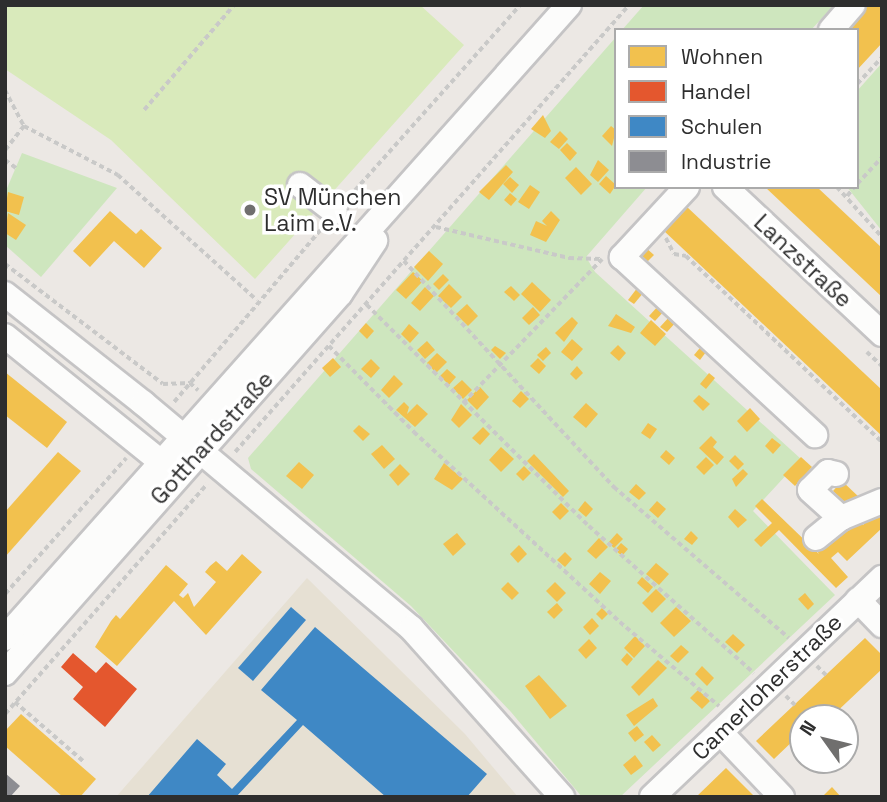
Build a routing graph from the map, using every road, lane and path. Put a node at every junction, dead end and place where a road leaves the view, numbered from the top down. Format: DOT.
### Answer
graph roads {
  1 [pos="234,5"];
  2 [pos="520,5"];
  3 [pos="569,5"];
  4 [pos="629,5"];
  5 [pos="853,5"];
  6 [pos="833,28"];
  7 [pos="882,57"];
  8 [pos="859,82"];
  9 [pos="5,90"];
  10 [pos="144,110"];
  11 [pos="24,126"];
  12 [pos="5,150"];
  13 [pos="882,157"];
  14 [pos="5,160"];
  15 [pos="16,167"];
  16 [pos="859,183"];
  17 [pos="300,186"];
  18 [pos="685,189"];
  19 [pos="727,189"];
  20 [pos="839,189"];
  21 [pos="853,189"];
  22 [pos="847,196"];
  23 [pos="335,212"];
  24 [pos="652,225"];
  25 [pos="434,226"];
  26 [pos="882,237"];
  27 [pos="612,258"];
  28 [pos="404,261"];
  29 [pos="5,264"];
  30 [pos="5,294"];
  31 [pos="257,300"];
  32 [pos="366,304"];
  33 [pos="882,334"];
  34 [pos="5,336"];
  35 [pos="329,346"];
  36 [pos="78,351"];
  37 [pos="501,365"];
  38 [pos="57,377"];
  39 [pos="190,383"];
  40 [pos="463,403"];
  41 [pos="161,418"];
  42 [pos="815,435"];
  43 [pos="138,442"];
  44 [pos="882,442"];
  45 [pos="192,443"];
  46 [pos="160,461"];
  47 [pos="221,468"];
  48 [pos="836,474"];
  49 [pos="882,501"];
  50 [pos="841,518"];
  51 [pos="816,538"];
  52 [pos="882,578"];
  53 [pos="5,594"];
  54 [pos="858,600"];
  55 [pos="882,625"];
  56 [pos="5,638"];
  57 [pos="803,652"];
  58 [pos="5,673"];
  59 [pos="767,687"];
  60 [pos="15,702"];
  61 [pos="5,714"];
  62 [pos="726,726"];
  63 [pos="83,761"];
  64 [pos="562,797"];
  65 [pos="652,797"];
  66 [pos="782,797"];
  1 -- 10 [label="path"];
  2 -- 23 [label="path"];
  3 -- 45 [label="street, Gotthardstraße"];
  4 -- 25 [label="path"];
  5 -- 6 [label="street"];
  7 -- 8 [label="path"];
  9 -- 11 [label="path"];
  11 -- 12 [label="path"];
  11 -- 31 [label="path"];
  13 -- 16 [label="path"];
  14 -- 15 [label="path"];
  17 -- 23 [label="street"];
  18 -- 24 [label="street"];
  19 -- 33 [label="street, Lanzstraße"];
  20 -- 22 [label="path"];
  21 -- 22 [label="path"];
  22 -- 26 [label="path"];
  23 -- 31 [label="path"];
  24 -- 27 [label="street"];
  24 -- 44 [label="path"];
  25 -- 27 [label="path"];
  25 -- 28 [label="path"];
  27 -- 37 [label="path"];
  27 -- 42 [label="street"];
  28 -- 32 [label="path"];
  28 -- 37 [label="path"];
  29 -- 39 [label="path"];
  30 -- 36 [label="street"];
  31 -- 39 [label="path"];
  32 -- 35 [label="path"];
  32 -- 40 [label="path"];
  34 -- 38 [label="street"];
  35 -- 47 [label="path"];
  35 -- 62 [label="path"];
  36 -- 38 [label="street"];
  36 -- 41 [label="street"];
  37 -- 40 [label="path"];
  37 -- 57 [label="path"];
  38 -- 43 [label="street"];
  39 -- 41 [label="path"];
  40 -- 59 [label="path"];
  41 -- 45 [label="street"];
  43 -- 46 [label="street"];
  43 -- 53 [label="path"];
  45 -- 46 [label="street, Gotthardstraße"];
  45 -- 47 [label="street"];
  45 -- 58 [label="street, Gotthardstraße"];
  46 -- 56 [label="street, Gotthardstraße"];
  47 -- 60 [label="path"];
  47 -- 64 [label="street"];
  48 -- 50 [label="street"];
  49 -- 50 [label="street"];
  50 -- 51 [label="street"];
  52 -- 54 [label="street, Camerloherstraße"];
  54 -- 55 [label="street"];
  54 -- 57 [label="street, Camerloherstraße"];
  57 -- 59 [label="street, Camerloherstraße"];
  59 -- 62 [label="street, Camerloherstraße"];
  60 -- 61 [label="path"];
  60 -- 63 [label="path"];
  62 -- 65 [label="street, Camerloherstraße"];
  62 -- 66 [label="street"];
}
